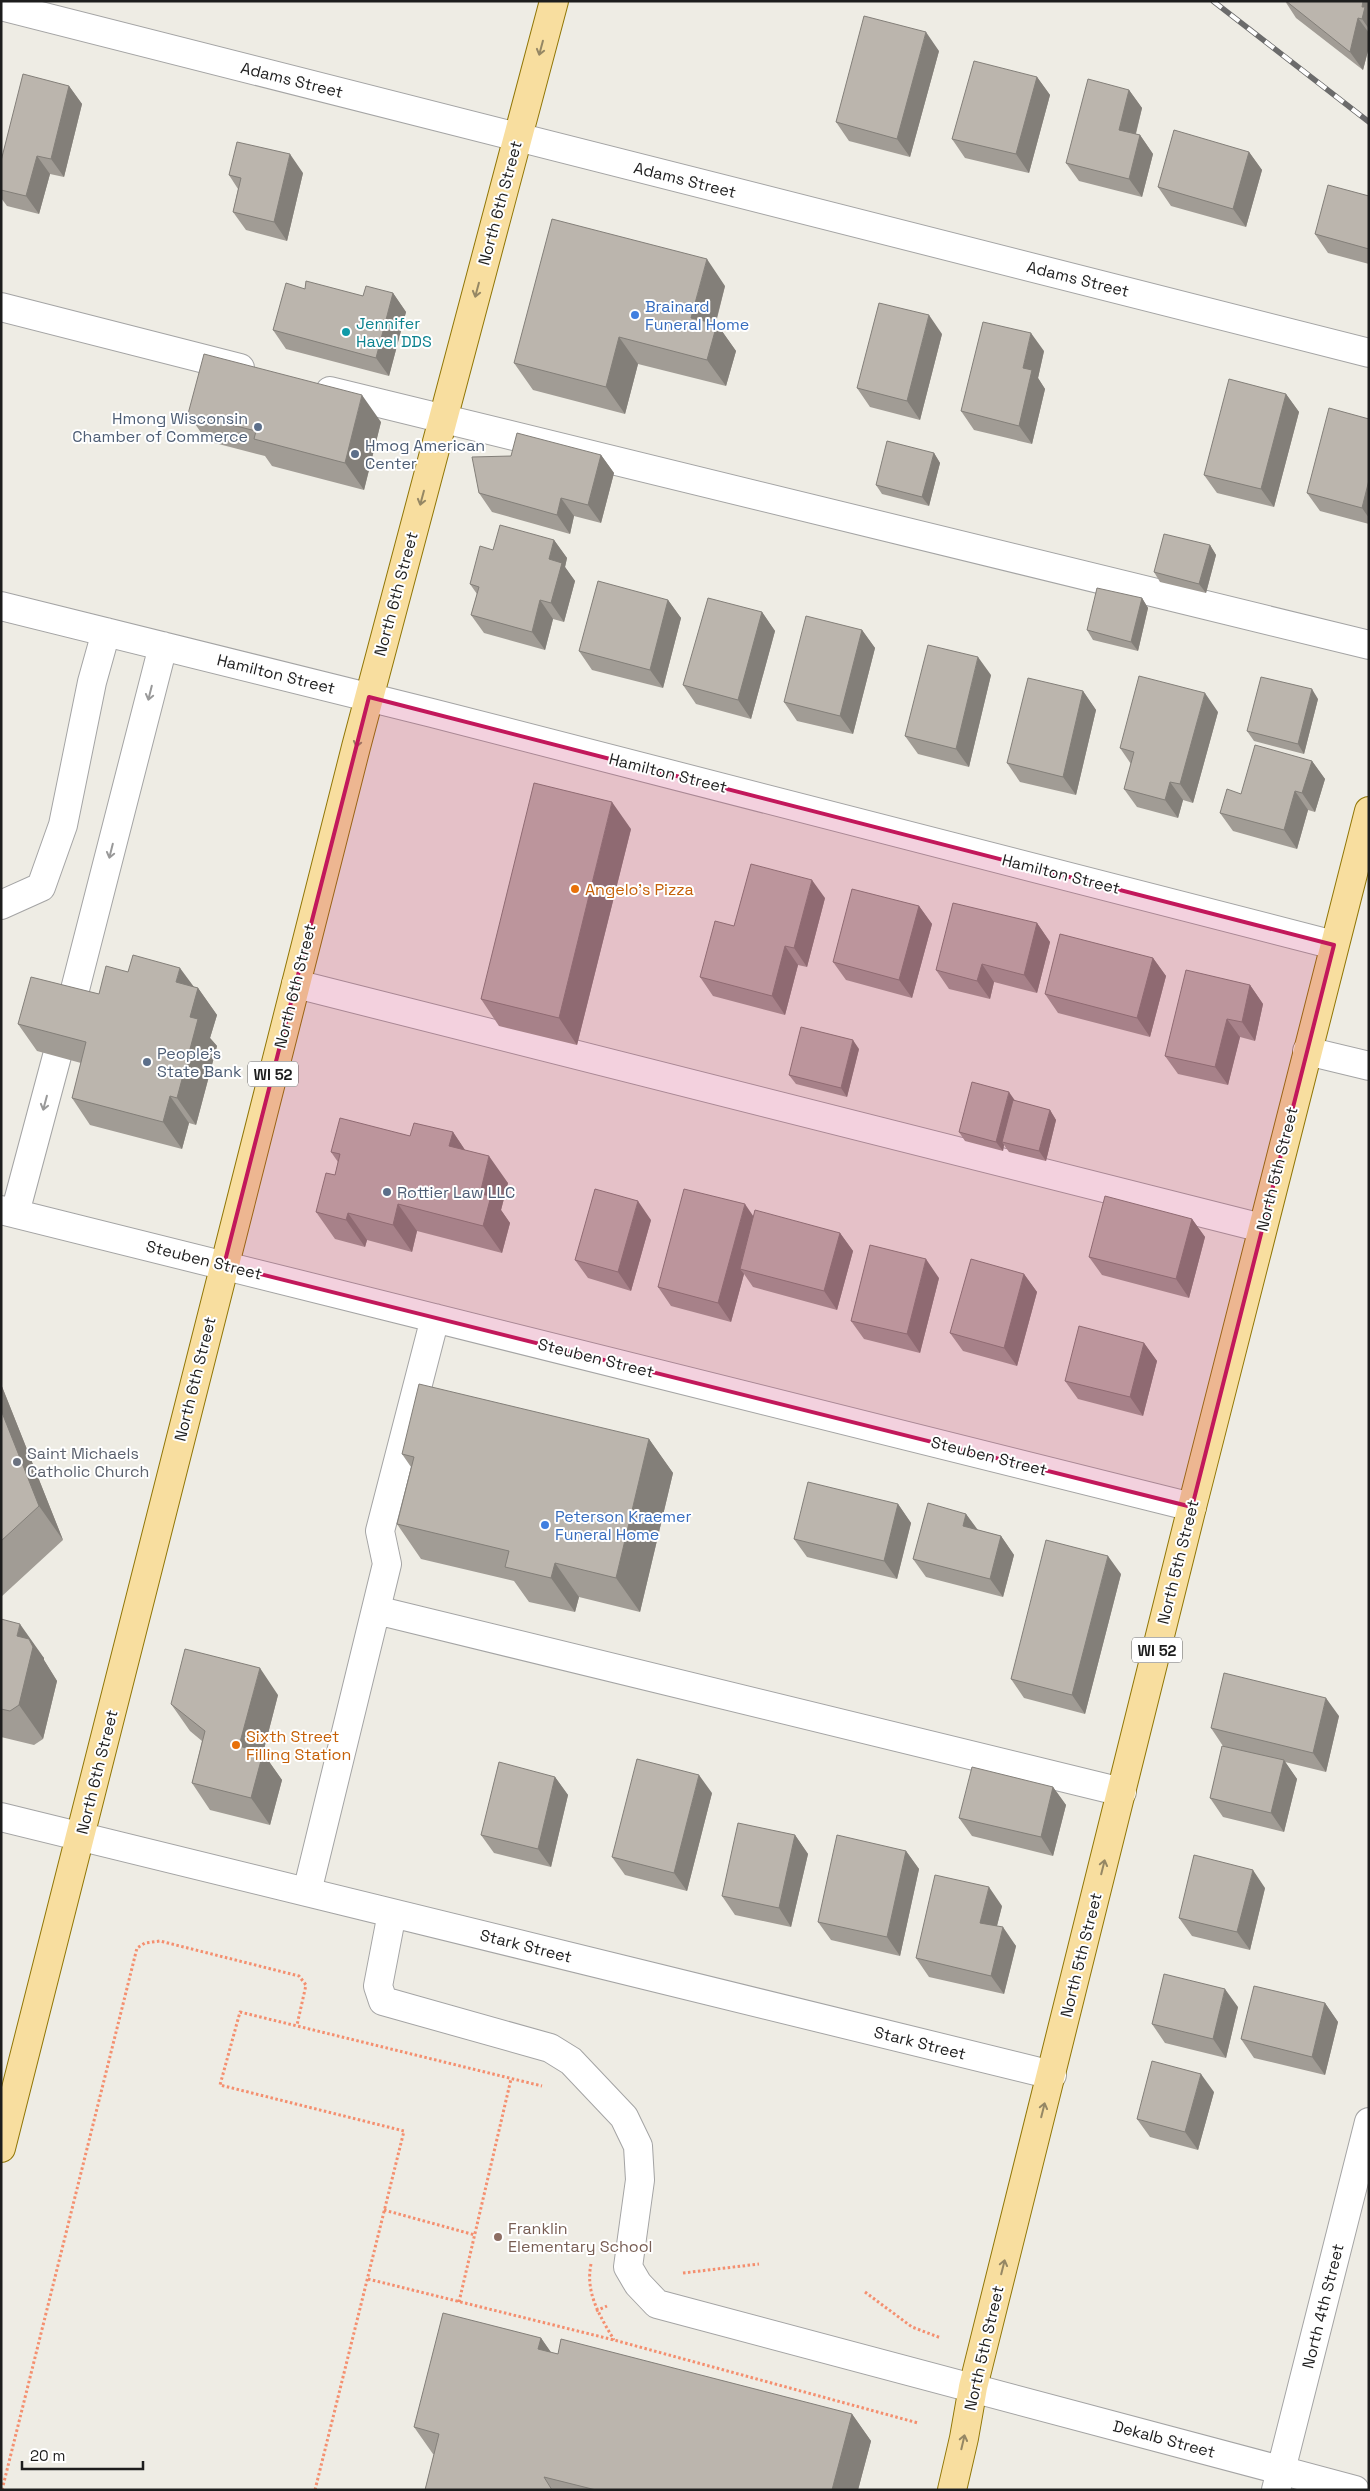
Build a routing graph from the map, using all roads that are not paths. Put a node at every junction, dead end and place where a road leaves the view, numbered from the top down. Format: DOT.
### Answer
graph roads {
  1 [pos="554,1"];
  2 [pos="1,6"];
  3 [pos="518,137"];
  4 [pos="1,307"];
  5 [pos="1369,353"];
  6 [pos="262,373"];
  7 [pos="307,385"];
  8 [pos="443,420"];
  9 [pos="1,606"];
  10 [pos="106,632"];
  11 [pos="1369,644"];
  12 [pos="163,646"];
  13 [pos="369,697"];
  14 [pos="1369,811"];
  15 [pos="1,906"];
  16 [pos="1334,946"];
  17 [pos="296,984"];
  18 [pos="70,1009"];
  19 [pos="1307,1051"];
  20 [pos="57,1056"];
  21 [pos="1369,1066"];
  22 [pos="8,1211"];
  23 [pos="1262,1228"];
  24 [pos="224,1265"];
  25 [pos="435,1318"];
  26 [pos="1192,1507"];
  27 [pos="376,1610"];
  28 [pos="1122,1792"];
  29 [pos="1,1817"];
  30 [pos="80,1836"];
  31 [pos="307,1892"];
  32 [pos="392,1913"];
  33 [pos="1052,2076"];
  34 [pos="1369,2122"];
  35 [pos="2,2145"];
  36 [pos="973,2387"];
  37 [pos="1279,2480"];
  38 [pos="952,2490"];
  39 [pos="1355,2490"];
  1 -- 3 [label="main road, North 6th Street / WI 52, one-way"];
  2 -- 3 [label="street, Adams Street"];
  3 -- 5 [label="street, Adams Street"];
  3 -- 8 [label="main road, North 6th Street / WI 52, one-way"];
  4 -- 6 [label="street"];
  7 -- 8 [label="street"];
  8 -- 11 [label="street"];
  8 -- 13 [label="main road, North 6th Street / WI 52, one-way"];
  9 -- 10 [label="street, Hamilton Street"];
  10 -- 12 [label="street, Hamilton Street"];
  10 -- 15 [label="street"];
  12 -- 13 [label="street, Hamilton Street"];
  12 -- 18 [label="street, one-way"];
  13 -- 16 [label="street, Hamilton Street"];
  13 -- 17 [label="main road, North 6th Street / WI 52, one-way"];
  14 -- 16 [label="main road, North 5th Street / WI 52"];
  16 -- 19 [label="main road, North 5th Street / WI 52"];
  17 -- 23 [label="street"];
  17 -- 24 [label="main road, North 6th Street / WI 52"];
  19 -- 21 [label="street"];
  19 -- 23 [label="main road, North 5th Street / WI 52"];
  20 -- 22 [label="street, one-way"];
  22 -- 24 [label="street, Steuben Street"];
  23 -- 26 [label="main road, North 5th Street / WI 52"];
  24 -- 25 [label="street, Steuben Street"];
  24 -- 30 [label="main road, North 6th Street / WI 52"];
  25 -- 26 [label="street, Steuben Street"];
  25 -- 27 [label="street"];
  26 -- 28 [label="main road, North 5th Street / WI 52"];
  27 -- 28 [label="street"];
  27 -- 31 [label="street"];
  33 -- 28 [label="main road, North 5th Street / WI 52, one-way"];
  29 -- 30 [label="street, Stark Street"];
  30 -- 31 [label="street, Stark Street"];
  30 -- 35 [label="main road, North 6th Street / WI 52"];
  31 -- 32 [label="street, Stark Street"];
  32 -- 33 [label="street, Stark Street"];
  32 -- 36 [label="street, Dekalb Street"];
  36 -- 33 [label="main road, North 5th Street / WI 52, one-way"];
  34 -- 37 [label="street, North 4th Street"];
  36 -- 37 [label="street, Dekalb Street"];
  38 -- 36 [label="main road, North 5th Street / WI 52, one-way"];
  37 -- 39 [label="street, Dekalb Street"];
}
